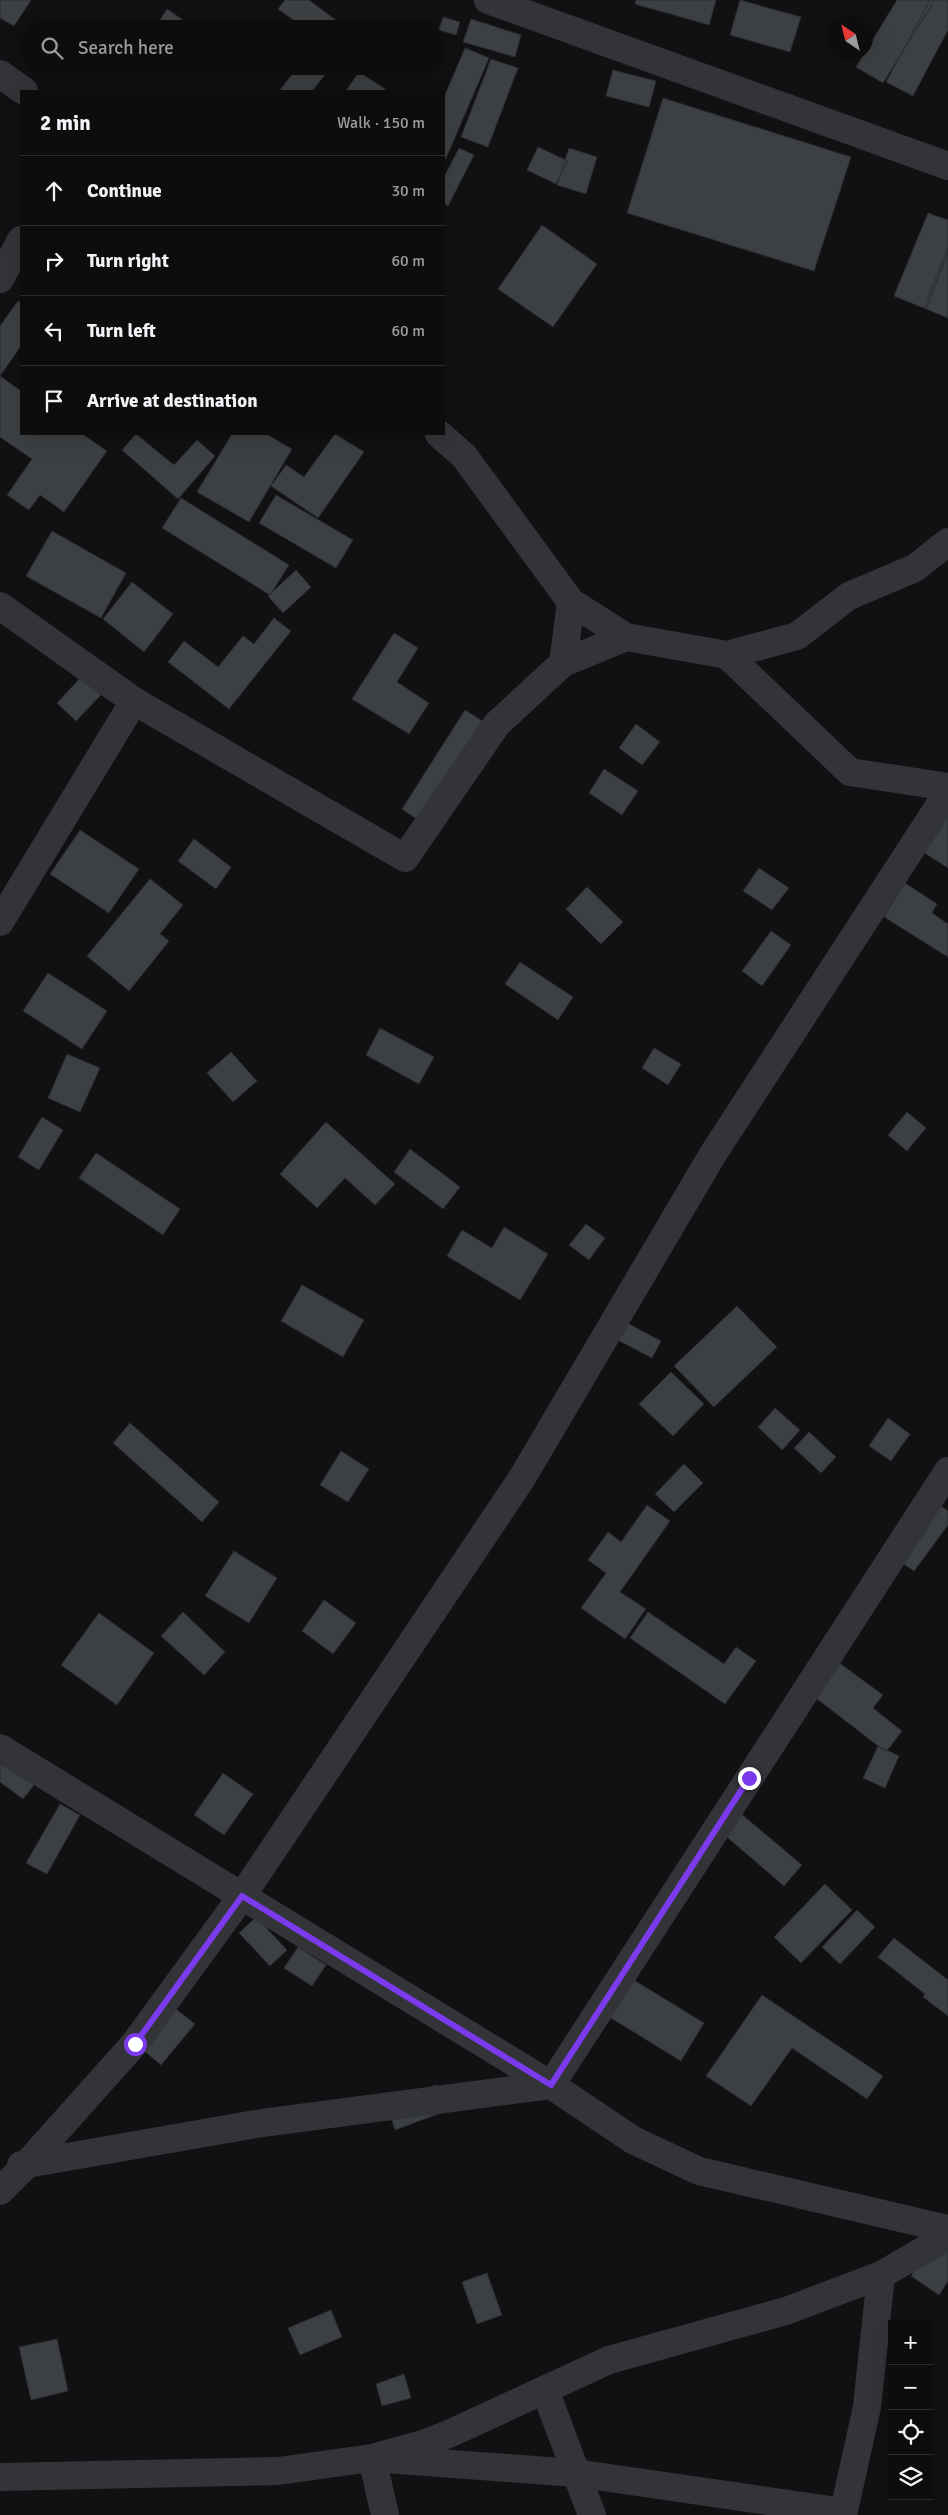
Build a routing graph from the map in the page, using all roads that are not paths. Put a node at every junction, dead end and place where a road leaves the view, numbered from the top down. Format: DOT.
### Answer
graph roads {
  1 [pos="488,0"];
  2 [pos="0,74"];
  3 [pos="23,90"];
  4 [pos="948,166"];
  5 [pos="20,242"];
  6 [pos="0,279"];
  7 [pos="440,435"];
  8 [pos="948,542"];
  9 [pos="571,602"];
  10 [pos="0,606"];
  11 [pos="626,637"];
  12 [pos="727,655"];
  13 [pos="563,663"];
  14 [pos="134,701"];
  15 [pos="948,788"];
  16 [pos="948,792"];
  17 [pos="0,922"];
  18 [pos="948,1471"];
  19 [pos="0,1748"];
  20 [pos="242,1896"];
  21 [pos="551,2085"];
  22 [pos="13,2165"];
  23 [pos="0,2191"];
  24 [pos="948,2229"];
  25 [pos="948,2236"];
  26 [pos="881,2275"];
  27 [pos="545,2390"];
  28 [pos="372,2458"];
  29 [pos="575,2473"];
  30 [pos="11,2476"];
  31 [pos="0,2492"];
  32 [pos="842,2514"];
  33 [pos="385,2515"];
  34 [pos="592,2515"];
  1 -- 4 [label="street"];
  2 -- 3 [label="street"];
  5 -- 6 [label="street"];
  7 -- 9 [label="street"];
  8 -- 12 [label="street"];
  9 -- 11 [label="street"];
  9 -- 13 [label="street"];
  10 -- 14 [label="street"];
  11 -- 12 [label="street"];
  11 -- 13 [label="street"];
  12 -- 15 [label="street"];
  13 -- 14 [label="street"];
  14 -- 17 [label="street"];
  16 -- 20 [label="street"];
  18 -- 21 [label="street"];
  19 -- 20 [label="street"];
  20 -- 21 [label="street"];
  20 -- 22 [label="street"];
  21 -- 22 [label="street"];
  21 -- 24 [label="street"];
  22 -- 23 [label="street"];
  25 -- 26 [label="street"];
  26 -- 27 [label="street"];
  26 -- 32 [label="street"];
  27 -- 28 [label="street"];
  27 -- 29 [label="street"];
  28 -- 29 [label="street"];
  28 -- 30 [label="street"];
  28 -- 33 [label="street"];
  29 -- 32 [label="street"];
  29 -- 34 [label="street"];
  30 -- 31 [label="street"];
}
